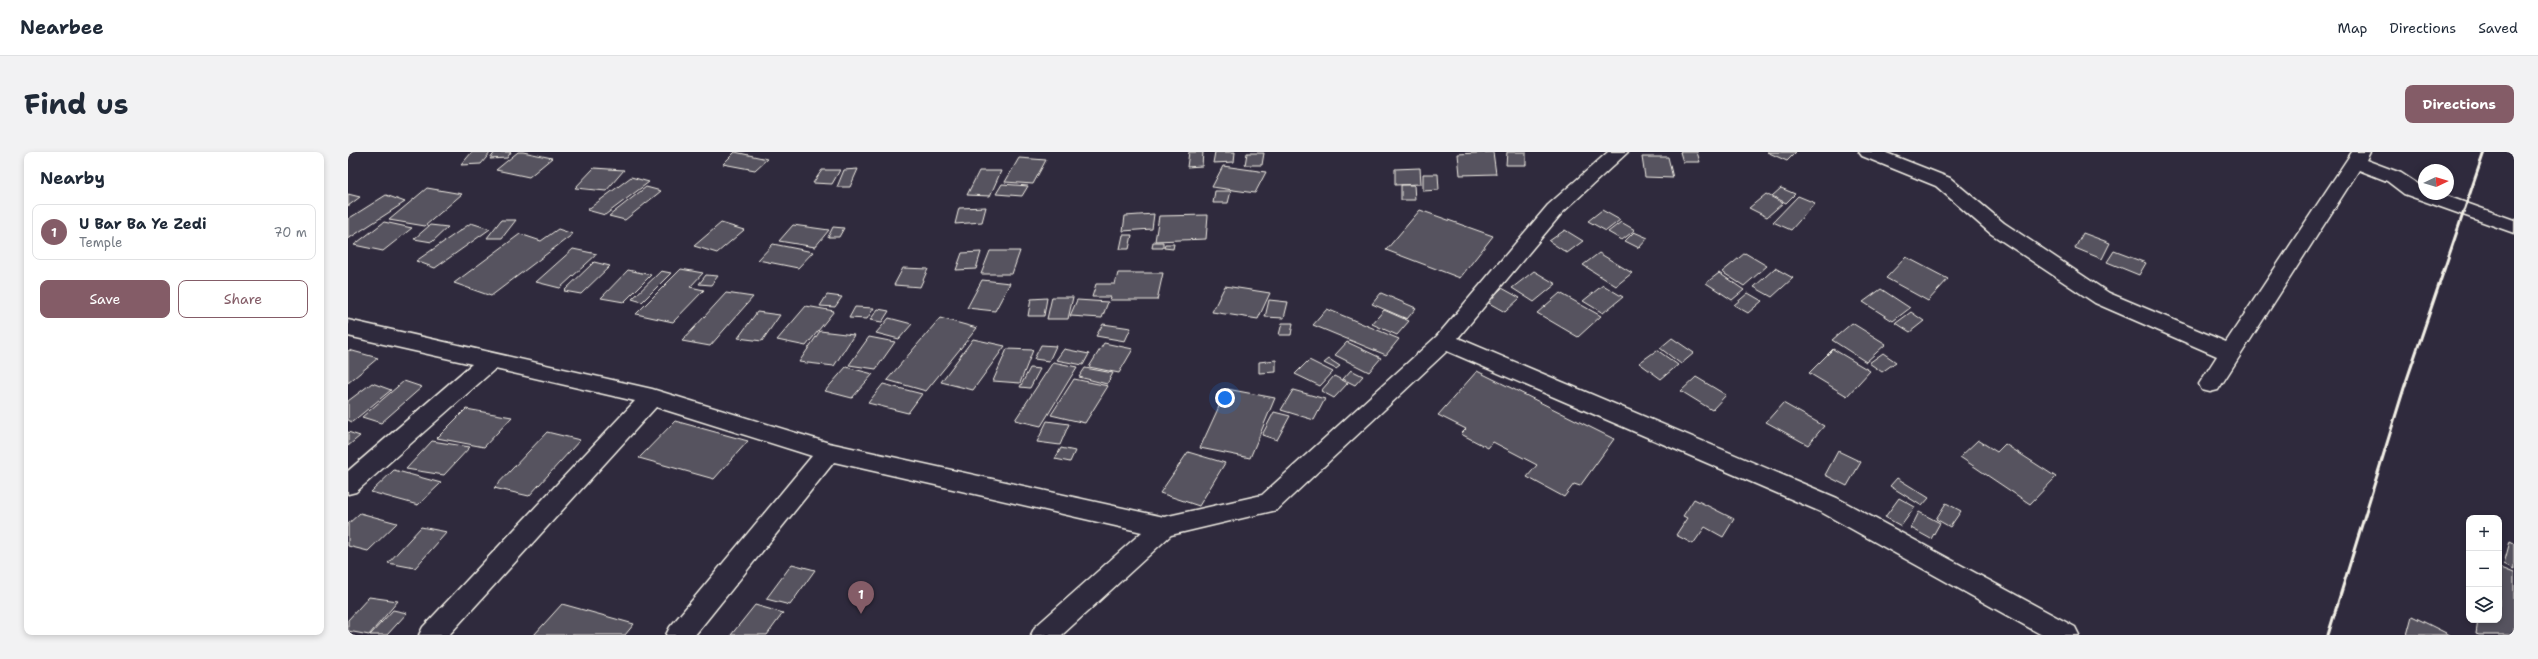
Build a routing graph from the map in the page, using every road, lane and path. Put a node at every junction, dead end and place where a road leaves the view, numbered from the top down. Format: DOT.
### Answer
graph roads {
  1 [pos="1619,152"];
  2 [pos="1868,152"];
  3 [pos="2358,157"];
  4 [pos="2514,227"];
  5 [pos="348,328"];
  6 [pos="1444,340"];
  7 [pos="2231,352"];
  8 [pos="490,361"];
  9 [pos="2210,384"];
  10 [pos="652,397"];
  11 [pos="829,452"];
  12 [pos="348,485"];
  13 [pos="1164,527"];
  14 [pos="432,635"];
  15 [pos="679,635"];
  16 [pos="1044,635"];
  17 [pos="2066,635"];
  1 -- 6 [label="street"];
  2 -- 7 [label="street"];
  3 -- 4 [label="street"];
  3 -- 7 [label="street"];
  5 -- 8 [label="street"];
  6 -- 13 [label="street"];
  6 -- 17 [label="street"];
  7 -- 9 [label="street"];
  8 -- 10 [label="street"];
  8 -- 12 [label="street"];
  10 -- 11 [label="street"];
  10 -- 14 [label="street"];
  11 -- 13 [label="street"];
  11 -- 15 [label="street"];
  13 -- 16 [label="street"];
}
